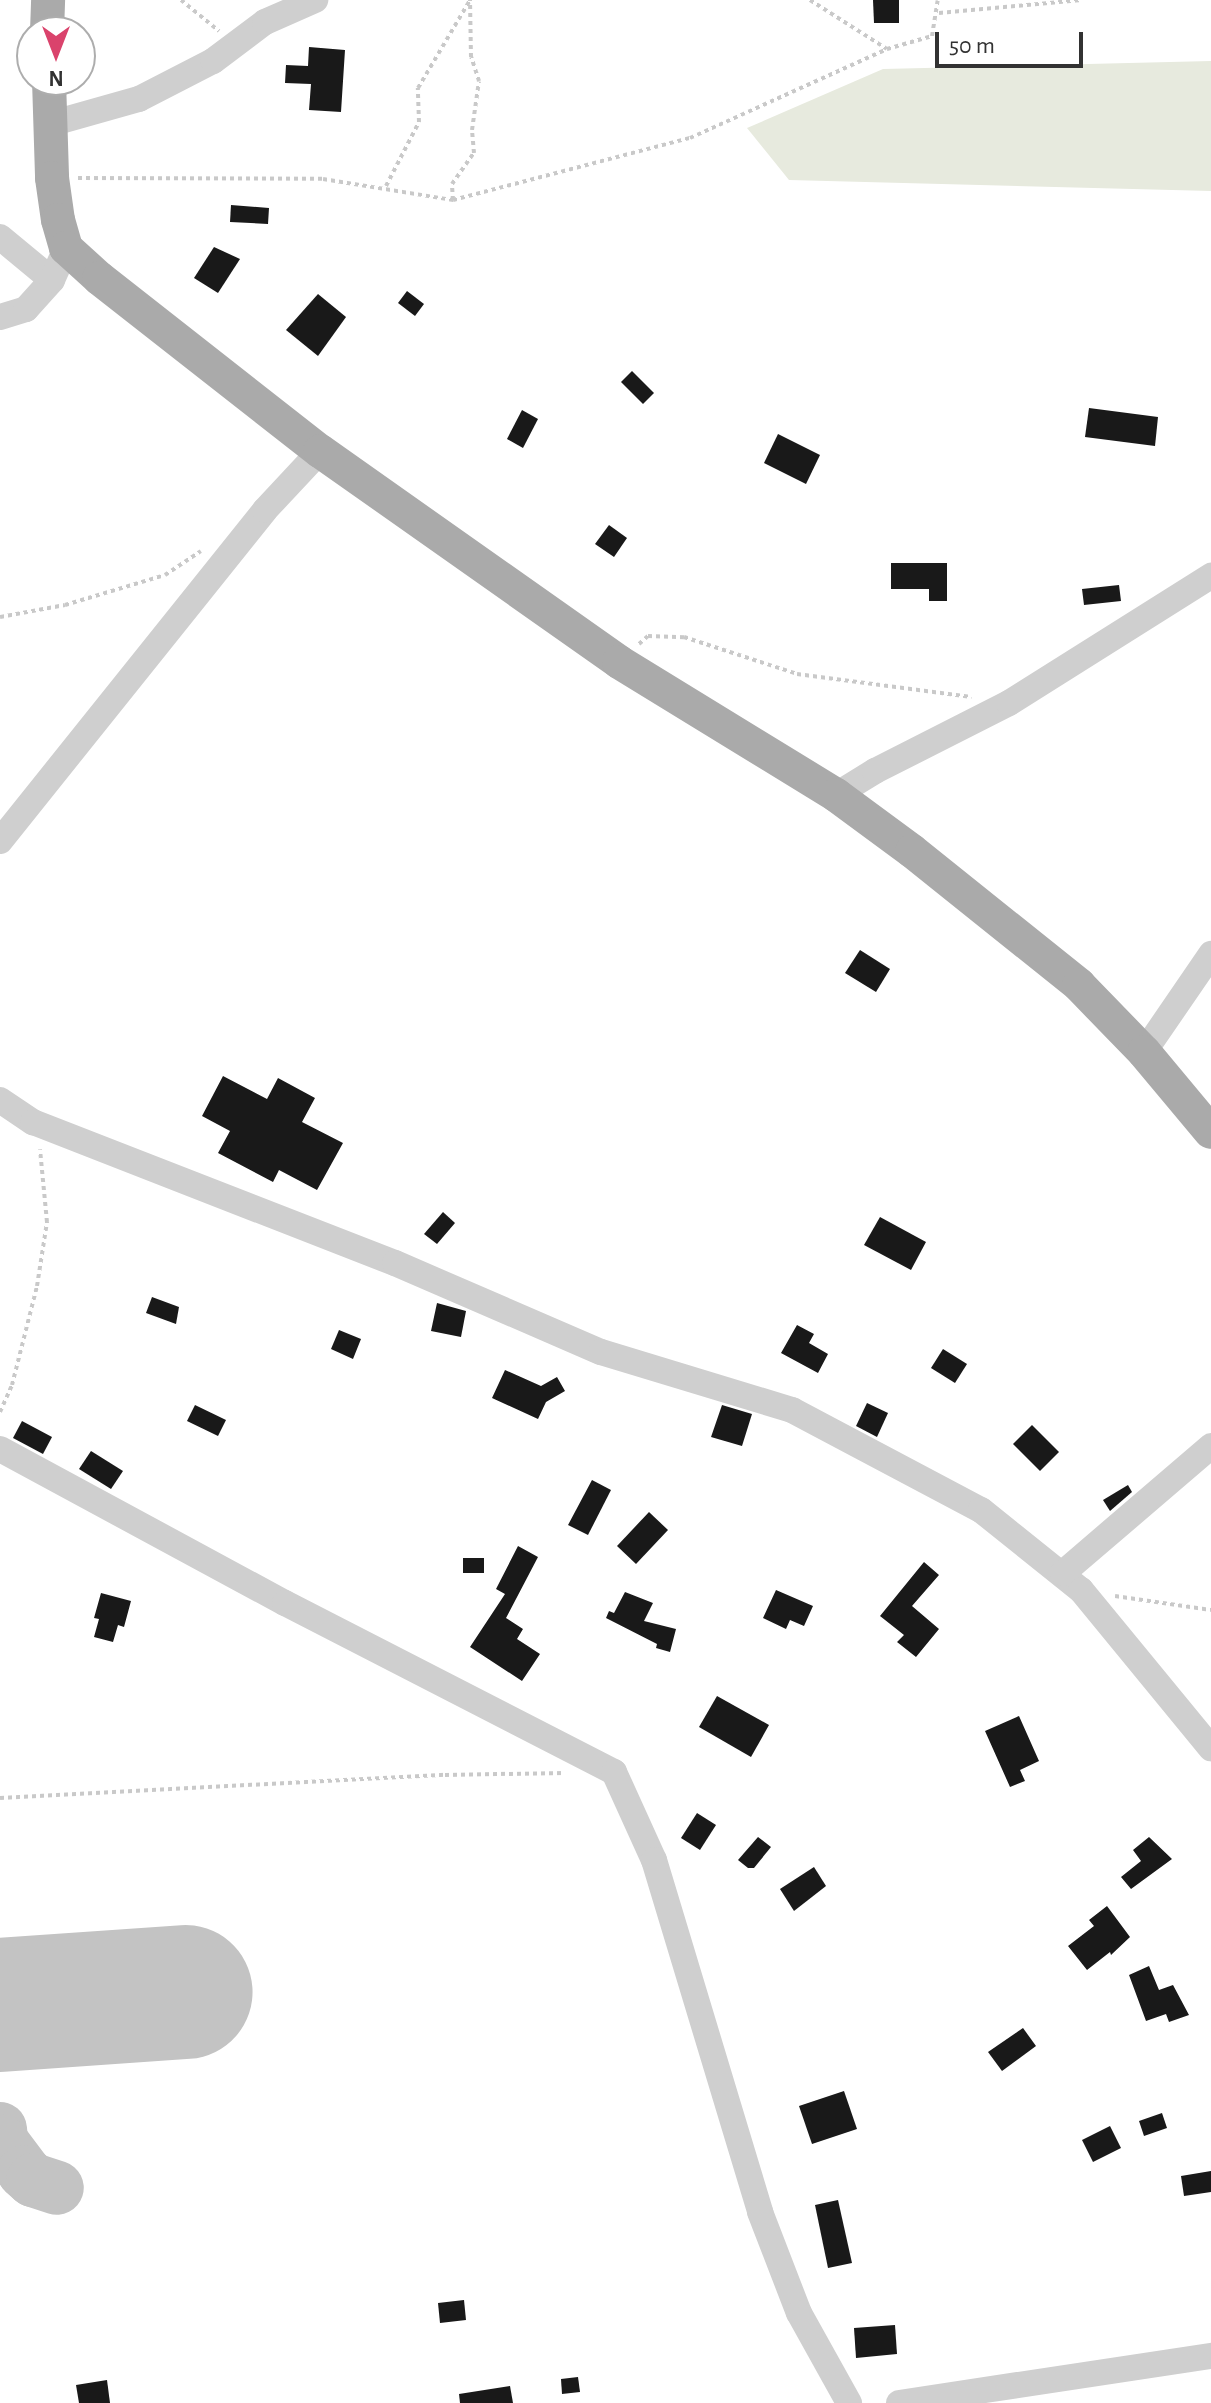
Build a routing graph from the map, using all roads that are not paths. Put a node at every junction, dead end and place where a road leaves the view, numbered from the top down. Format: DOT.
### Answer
graph roads {
  1 [pos="315,0"];
  2 [pos="49,96"];
  3 [pos="50,124"];
  4 [pos="0,237"];
  5 [pos="66,248"];
  6 [pos="52,280"];
  7 [pos="26,309"];
  8 [pos="0,317"];
  9 [pos="0,335"];
  10 [pos="320,451"];
  11 [pos="1211,576"];
  12 [pos="836,795"];
  13 [pos="0,841"];
  14 [pos="1211,954"];
  15 [pos="1144,1052"];
  16 [pos="0,1100"];
  17 [pos="1211,1132"];
  18 [pos="1211,1446"];
  19 [pos="0,1449"];
  20 [pos="1072,1582"];
  21 [pos="1211,1748"];
  22 [pos="1211,2356"];
  23 [pos="849,2403"];
  24 [pos="899,2403"];
  1 -- 3 [label="street"];
  2 -- 3 [label="main road"];
  3 -- 5 [label="main road"];
  4 -- 6 [label="street"];
  5 -- 6 [label="street"];
  5 -- 10 [label="main road"];
  6 -- 7 [label="street"];
  7 -- 8 [label="street"];
  7 -- 9 [label="street"];
  10 -- 12 [label="main road"];
  10 -- 13 [label="street"];
  11 -- 12 [label="street"];
  12 -- 15 [label="main road"];
  14 -- 15 [label="street"];
  15 -- 17 [label="main road"];
  16 -- 20 [label="street"];
  18 -- 20 [label="street"];
  19 -- 23 [label="street"];
  20 -- 21 [label="street"];
  22 -- 24 [label="street"];
}
